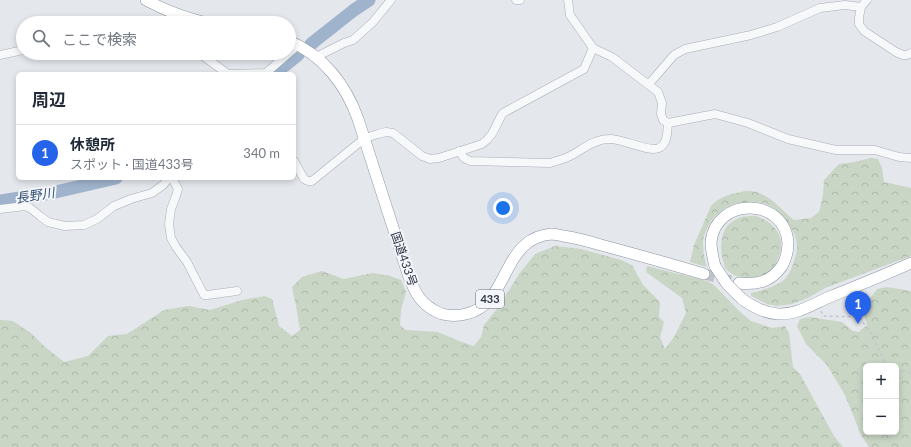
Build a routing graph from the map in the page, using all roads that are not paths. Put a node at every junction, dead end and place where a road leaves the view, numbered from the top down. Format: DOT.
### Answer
graph roads {
  1 [pos="146,0"];
  2 [pos="391,0"];
  3 [pos="516,0"];
  4 [pos="520,0"];
  5 [pos="568,0"];
  6 [pos="867,0"];
  7 [pos="861,7"];
  8 [pos="180,16"];
  9 [pos="296,44"];
  10 [pos="593,48"];
  11 [pos="16,52"];
  12 [pos="911,53"];
  13 [pos="0,55"];
  14 [pos="316,57"];
  15 [pos="209,60"];
  16 [pos="278,60"];
  17 [pos="225,72"];
  18 [pos="266,72"];
  19 [pos="649,84"];
  20 [pos="668,123"];
  21 [pos="365,138"];
  22 [pos="459,151"];
  23 [pos="911,158"];
  24 [pos="296,165"];
  25 [pos="169,180"];
  26 [pos="172,180"];
  27 [pos="0,209"];
  28 [pos="911,263"];
  29 [pos="704,274"];
  30 [pos="739,284"];
  31 [pos="237,291"];
  1 -- 8 [label="highway"];
  2 -- 14 [label="street"];
  3 -- 4 [label="street"];
  5 -- 10 [label="street"];
  6 -- 7 [label="street"];
  7 -- 12 [label="street"];
  7 -- 19 [label="street"];
  9 -- 14 [label="highway, 国道433号 / 433"];
  10 -- 19 [label="street"];
  10 -- 22 [label="street"];
  11 -- 13 [label="street"];
  14 -- 21 [label="highway, 国道433号 / 433"];
  15 -- 17 [label="street"];
  16 -- 18 [label="street"];
  19 -- 20 [label="street"];
  20 -- 22 [label="street"];
  20 -- 23 [label="street"];
  21 -- 22 [label="street"];
  21 -- 24 [label="street"];
  21 -- 29 [label="highway, 国道433号 / 433"];
  25 -- 27 [label="street"];
  26 -- 31 [label="street"];
  28 -- 30 [label="highway, bridge"];
}
